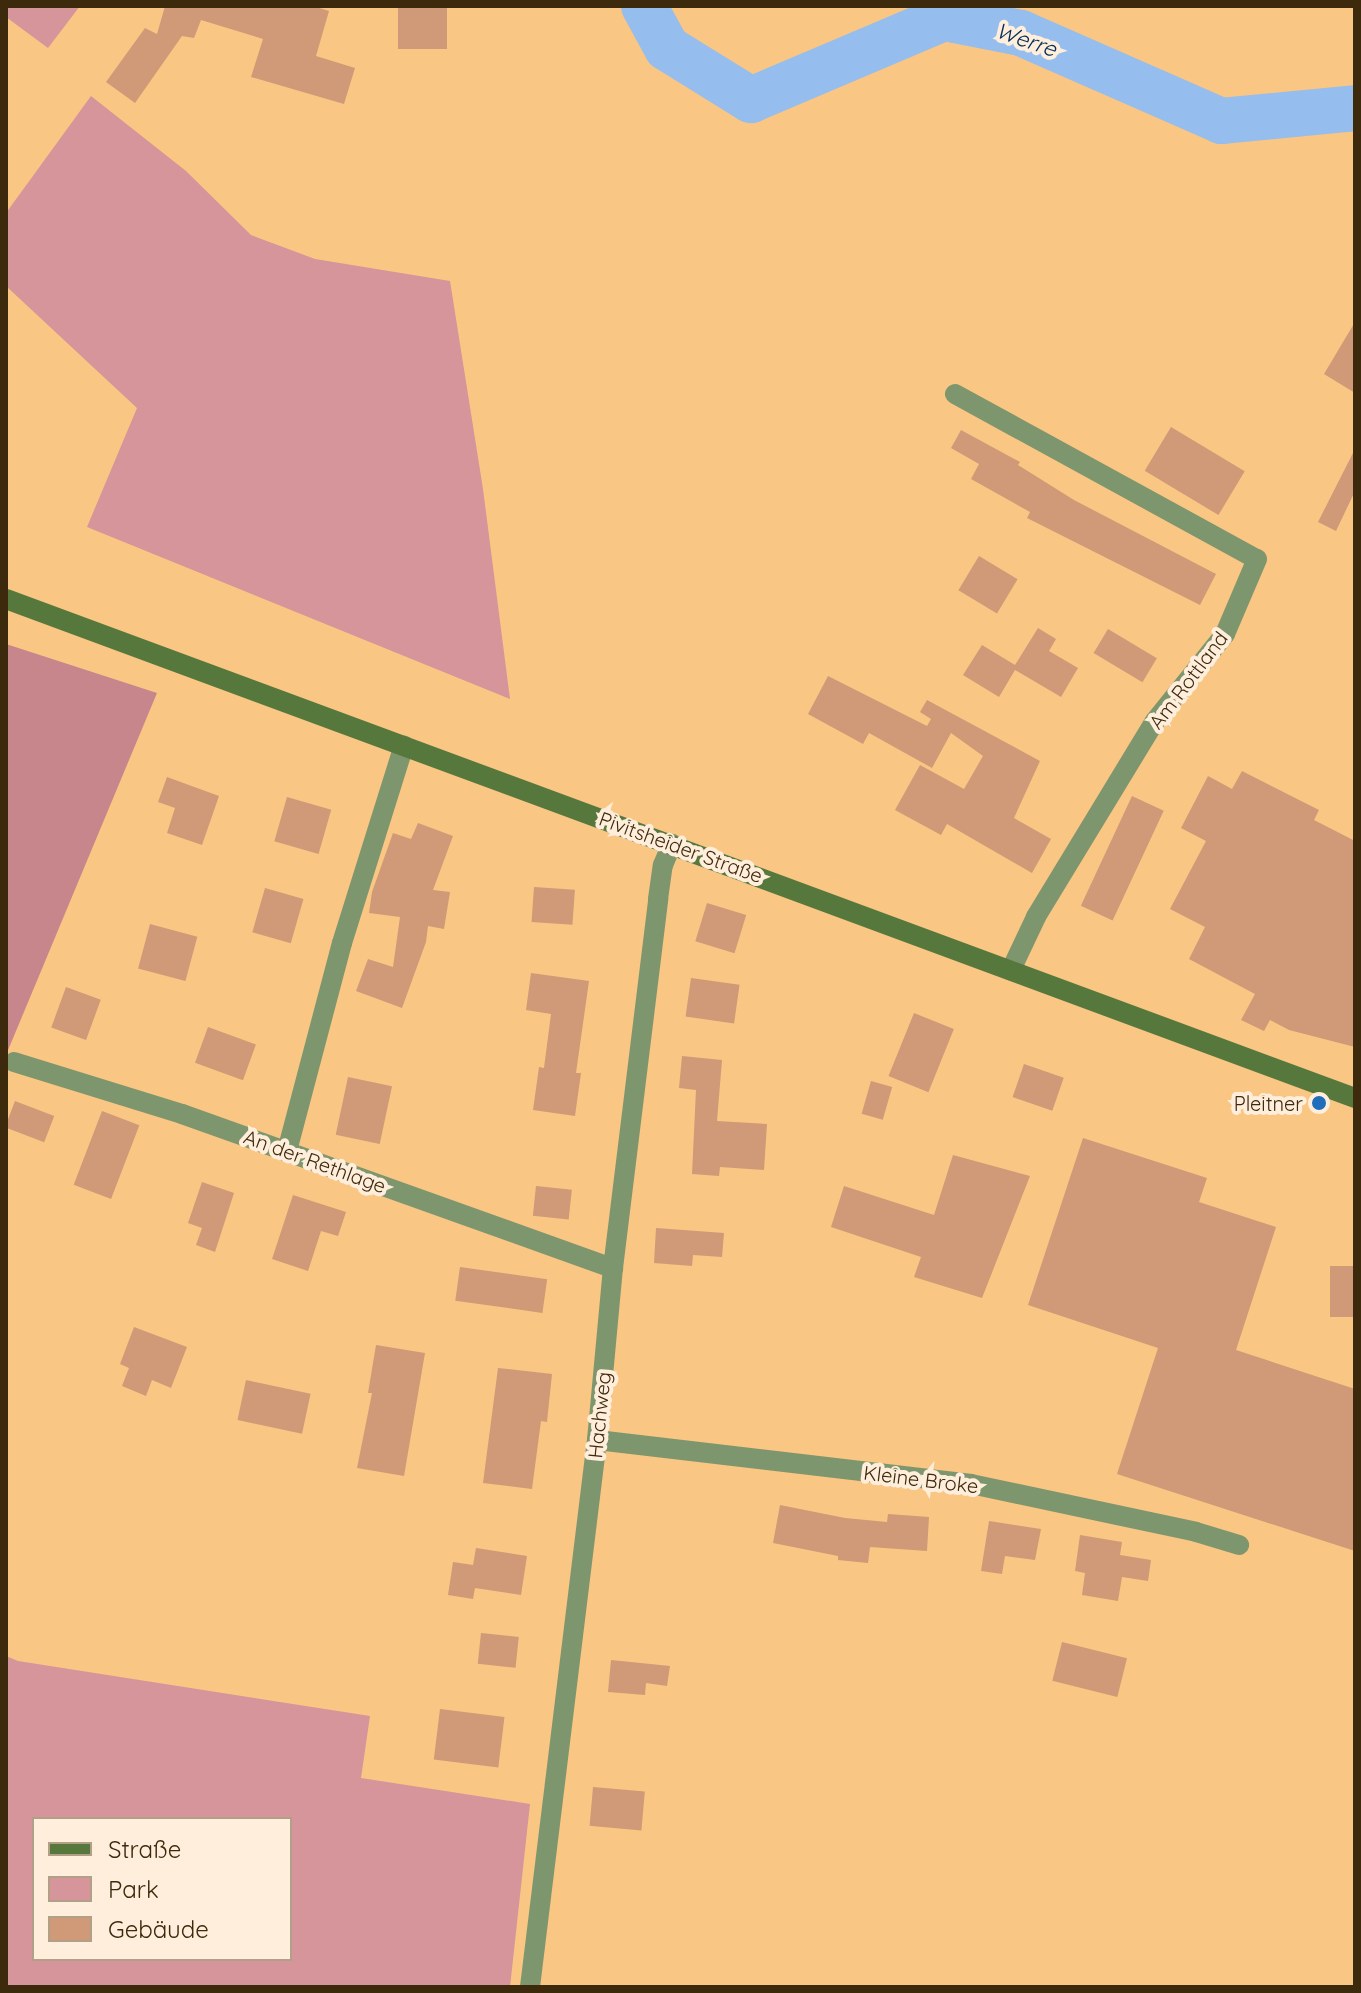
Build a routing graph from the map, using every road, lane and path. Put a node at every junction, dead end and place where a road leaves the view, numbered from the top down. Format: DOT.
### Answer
graph roads {
  1 [pos="955,394"];
  2 [pos="6,599"];
  3 [pos="404,745"];
  4 [pos="672,844"];
  5 [pos="1011,970"];
  6 [pos="14,1062"];
  7 [pos="1355,1098"];
  8 [pos="287,1151"];
  9 [pos="613,1268"];
  10 [pos="597,1440"];
  11 [pos="1239,1545"];
  12 [pos="530,1987"];
  1 -- 5 [label="street, Am Rottland"];
  2 -- 3 [label="main road, Pivitsheider Straße"];
  3 -- 4 [label="main road, Pivitsheider Straße"];
  3 -- 8 [label="street"];
  4 -- 5 [label="main road, Pivitsheider Straße"];
  4 -- 9 [label="street, Hachweg"];
  5 -- 7 [label="main road, Pivitsheider Straße"];
  6 -- 8 [label="street, An der Rethlage"];
  8 -- 9 [label="street, An der Rethlage"];
  9 -- 10 [label="street, Hachweg"];
  10 -- 11 [label="street, Kleine Broke"];
  10 -- 12 [label="street, Hachweg"];
}
